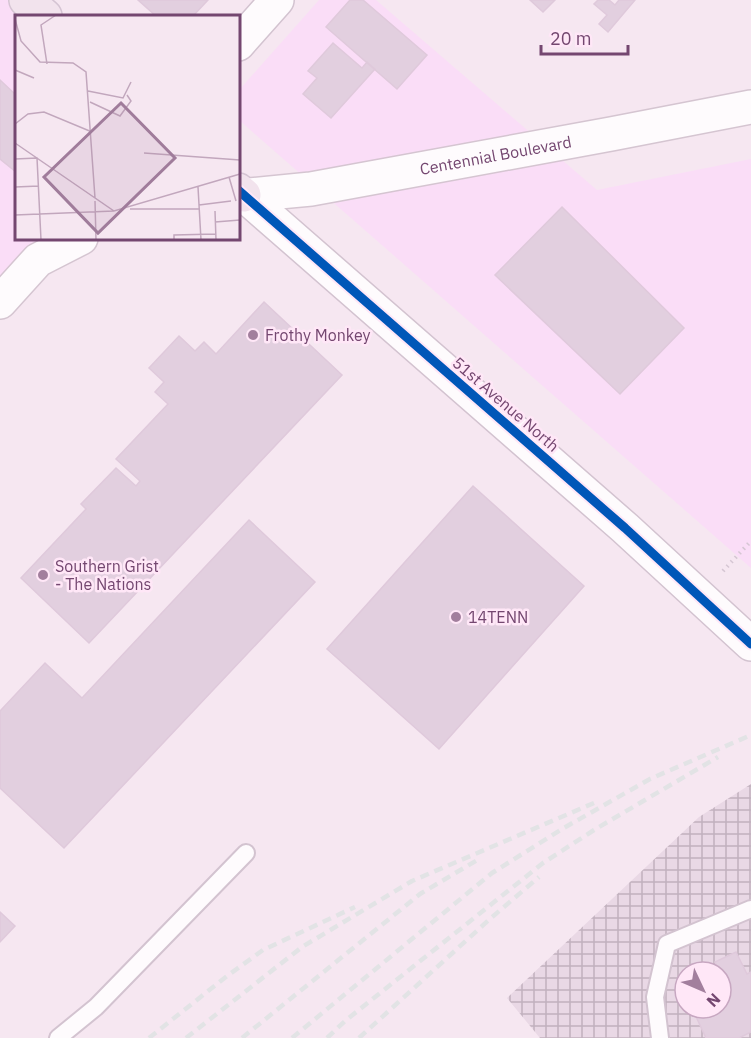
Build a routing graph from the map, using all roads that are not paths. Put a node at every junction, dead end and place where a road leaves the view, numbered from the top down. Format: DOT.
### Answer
graph roads {
  1 [pos="26,0"];
  2 [pos="277,0"];
  3 [pos="44,15"];
  4 [pos="240,42"];
  5 [pos="751,107"];
  6 [pos="240,194"];
  7 [pos="75,240"];
  8 [pos="48,249"];
  9 [pos="0,302"];
  10 [pos="747,635"];
  11 [pos="246,853"];
  12 [pos="751,909"];
  13 [pos="58,1038"];
  14 [pos="660,1038"];
  1 -- 3 [label="main road"];
  2 -- 4 [label="street"];
  5 -- 6 [label="street, Centennial Boulevard"];
  6 -- 10 [label="street, 51st Avenue North"];
  7 -- 8 [label="street"];
  8 -- 9 [label="street"];
  11 -- 13 [label="lane"];
  12 -- 14 [label="lane"];
}
